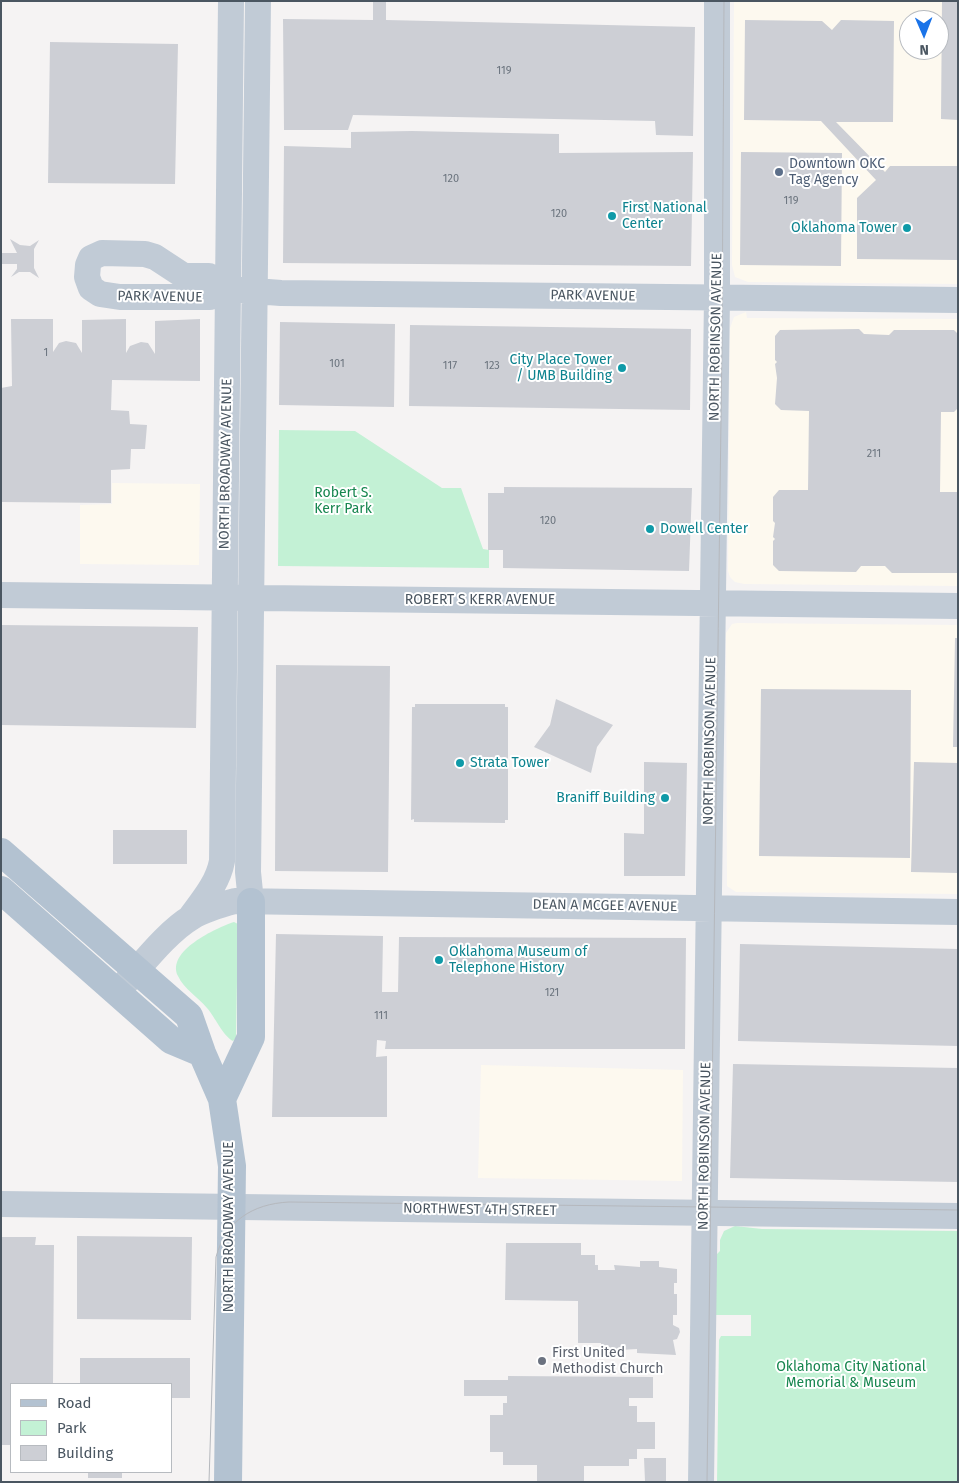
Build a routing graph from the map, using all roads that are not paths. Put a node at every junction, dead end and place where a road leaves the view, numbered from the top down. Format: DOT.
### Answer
graph roads {
  1 [pos="231,1"];
  2 [pos="258,1"];
  3 [pos="717,1"];
  4 [pos="228,289"];
  5 [pos="255,291"];
  6 [pos="717,297"];
  7 [pos="958,300"];
  8 [pos="1,595"];
  9 [pos="224,598"];
  10 [pos="252,598"];
  11 [pos="712,601"];
  12 [pos="958,606"];
  13 [pos="1,852"];
  14 [pos="1,890"];
  15 [pos="251,902"];
  16 [pos="707,908"];
  17 [pos="958,912"];
  18 [pos="190,918"];
  19 [pos="143,975"];
  20 [pos="123,997"];
  21 [pos="202,1053"];
  22 [pos="222,1098"];
  23 [pos="1,1204"];
  24 [pos="232,1207"];
  25 [pos="704,1213"];
  26 [pos="958,1216"];
  27 [pos="228,1482"];
  28 [pos="701,1482"];
  1 -- 4 [label="street, NORTH BROADWAY AVENUE"];
  2 -- 5 [label="street, NORTH BROADWAY AVENUE"];
  3 -- 6 [label="street, NORTH ROBINSON AVENUE"];
  4 -- 5 [label="street, PARK AVENUE"];
  4 -- 9 [label="street, NORTH BROADWAY AVENUE"];
  5 -- 6 [label="street, PARK AVENUE"];
  5 -- 10 [label="street, NORTH BROADWAY AVENUE"];
  6 -- 7 [label="street, PARK AVENUE"];
  6 -- 11 [label="street, NORTH ROBINSON AVENUE"];
  8 -- 9 [label="street, ROBERT S KERR AVENUE"];
  9 -- 10 [label="street, ROBERT S KERR AVENUE"];
  9 -- 18 [label="street, NORTH BROADWAY AVENUE"];
  10 -- 11 [label="street, ROBERT S KERR AVENUE"];
  10 -- 15 [label="street, NORTH BROADWAY AVENUE"];
  11 -- 12 [label="street, ROBERT S KERR AVENUE"];
  11 -- 16 [label="street, NORTH ROBINSON AVENUE"];
  13 -- 19 [label="main road, NORTH BROADWAY AVENUE"];
  14 -- 20 [label="main road"];
  15 -- 16 [label="street, DEAN A MCGEE AVENUE"];
  15 -- 18 [label="street, DEAN A MCGEE AVENUE"];
  15 -- 19 [label="street, DEAN A MCGEE AVENUE"];
  15 -- 22 [label="main road"];
  16 -- 17 [label="street, DEAN A MCGEE AVENUE"];
  16 -- 25 [label="street, NORTH ROBINSON AVENUE"];
  18 -- 19 [label="street, DEAN A MCGEE AVENUE"];
  19 -- 20 [label="street, DEAN A MCGEE AVENUE"];
  19 -- 21 [label="main road, NORTH BROADWAY AVENUE"];
  20 -- 21 [label="main road"];
  21 -- 22 [label="main road, NORTH BROADWAY AVENUE"];
  22 -- 24 [label="main road, NORTH BROADWAY AVENUE"];
  23 -- 24 [label="street, NORTHWEST 4TH STREET"];
  24 -- 25 [label="street, NORTHWEST 4TH STREET"];
  24 -- 27 [label="main road, NORTH BROADWAY AVENUE"];
  25 -- 26 [label="street, NORTHWEST 4TH STREET"];
  25 -- 28 [label="street, NORTH ROBINSON AVENUE"];
}
